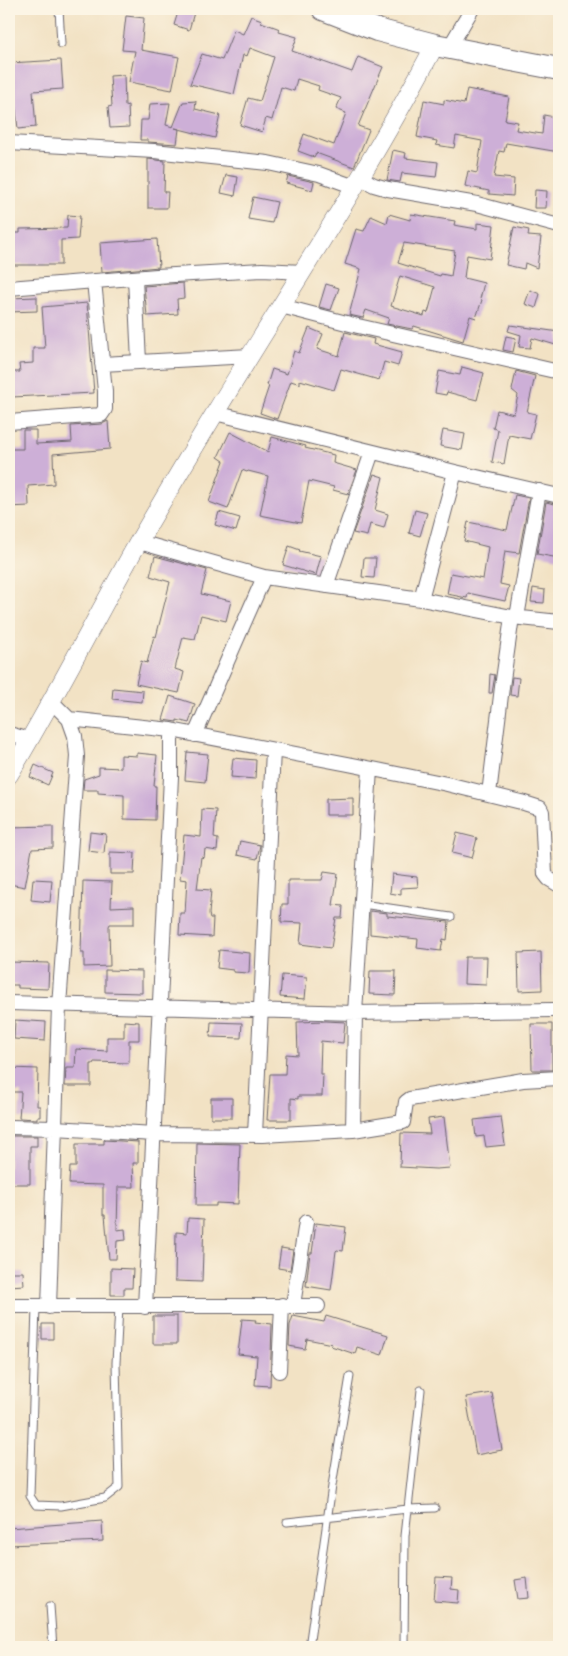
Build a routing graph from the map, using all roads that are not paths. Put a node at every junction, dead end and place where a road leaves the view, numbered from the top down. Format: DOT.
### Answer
graph roads {
  1 [pos="59,9"];
  2 [pos="323,9"];
  3 [pos="472,9"];
  4 [pos="61,44"];
  5 [pos="442,47"];
  6 [pos="559,69"];
  7 [pos="9,143"];
  8 [pos="358,183"];
  9 [pos="559,226"];
  10 [pos="303,272"];
  11 [pos="135,278"];
  12 [pos="94,281"];
  13 [pos="9,288"];
  14 [pos="281,306"];
  15 [pos="250,356"];
  16 [pos="139,362"];
  17 [pos="102,364"];
  18 [pos="559,372"];
  19 [pos="215,413"];
  20 [pos="9,422"];
  21 [pos="372,452"];
  22 [pos="456,472"];
  23 [pos="539,491"];
  24 [pos="559,496"];
  25 [pos="139,542"];
  26 [pos="264,577"];
  27 [pos="326,586"];
  28 [pos="421,599"];
  29 [pos="515,617"];
  30 [pos="559,622"];
  31 [pos="52,702"];
  32 [pos="69,719"];
  33 [pos="171,730"];
  34 [pos="9,734"];
  35 [pos="195,735"];
  36 [pos="30,740"];
  37 [pos="273,750"];
  38 [pos="370,769"];
  39 [pos="9,775"];
  40 [pos="488,794"];
  41 [pos="559,885"];
  42 [pos="362,904"];
  43 [pos="451,917"];
  44 [pos="9,1003"];
  45 [pos="59,1006"];
  46 [pos="160,1008"];
  47 [pos="261,1010"];
  48 [pos="552,1010"];
  49 [pos="356,1014"];
  50 [pos="559,1078"];
  51 [pos="9,1126"];
  52 [pos="55,1128"];
  53 [pos="353,1130"];
  54 [pos="154,1134"];
  55 [pos="254,1135"];
  56 [pos="306,1222"];
  57 [pos="288,1305"];
  58 [pos="9,1306"];
  59 [pos="119,1306"];
  60 [pos="318,1306"];
  61 [pos="42,1307"];
  62 [pos="146,1307"];
  63 [pos="279,1371"];
  64 [pos="350,1376"];
  65 [pos="421,1390"];
  66 [pos="435,1508"];
  67 [pos="408,1509"];
  68 [pos="328,1517"];
  69 [pos="287,1522"];
  70 [pos="50,1606"];
  71 [pos="53,1647"];
  72 [pos="309,1647"];
  73 [pos="404,1647"];
  1 -- 4 [label="lane"];
  2 -- 5 [label="main road"];
  3 -- 5 [label="street"];
  5 -- 6 [label="main road"];
  5 -- 8 [label="street"];
  7 -- 8 [label="street"];
  8 -- 9 [label="street"];
  8 -- 10 [label="street"];
  10 -- 11 [label="street"];
  10 -- 14 [label="street"];
  11 -- 12 [label="street"];
  11 -- 16 [label="street"];
  12 -- 13 [label="street"];
  12 -- 17 [label="street"];
  14 -- 15 [label="street"];
  14 -- 18 [label="street"];
  15 -- 16 [label="street"];
  15 -- 19 [label="street"];
  16 -- 17 [label="street"];
  17 -- 20 [label="street"];
  19 -- 21 [label="street"];
  19 -- 25 [label="street"];
  21 -- 22 [label="street"];
  21 -- 27 [label="street"];
  22 -- 23 [label="street"];
  22 -- 28 [label="street"];
  23 -- 24 [label="street"];
  23 -- 29 [label="street"];
  25 -- 26 [label="street"];
  25 -- 31 [label="street"];
  26 -- 27 [label="street"];
  26 -- 35 [label="street"];
  27 -- 28 [label="street"];
  28 -- 29 [label="street"];
  29 -- 30 [label="street"];
  29 -- 40 [label="street"];
  31 -- 32 [label="street"];
  31 -- 36 [label="street"];
  32 -- 33 [label="street"];
  32 -- 45 [label="street"];
  33 -- 35 [label="street"];
  33 -- 46 [label="street"];
  34 -- 36 [label="street"];
  35 -- 37 [label="street"];
  36 -- 39 [label="street"];
  37 -- 38 [label="street"];
  37 -- 47 [label="street"];
  38 -- 40 [label="street"];
  38 -- 42 [label="street"];
  40 -- 41 [label="street"];
  42 -- 43 [label="lane"];
  42 -- 49 [label="street"];
  44 -- 45 [label="street"];
  45 -- 46 [label="street"];
  45 -- 52 [label="street"];
  46 -- 47 [label="street"];
  46 -- 54 [label="street"];
  47 -- 49 [label="street"];
  47 -- 55 [label="street"];
  48 -- 49 [label="street"];
  49 -- 53 [label="street"];
  50 -- 53 [label="street"];
  51 -- 52 [label="street"];
  52 -- 54 [label="street"];
  52 -- 61 [label="street"];
  53 -- 55 [label="street"];
  54 -- 55 [label="street"];
  54 -- 62 [label="street"];
  56 -- 57 [label="street"];
  57 -- 60 [label="street"];
  57 -- 62 [label="street"];
  57 -- 63 [label="street"];
  58 -- 61 [label="street"];
  59 -- 61 [label="street"];
  59 -- 61 [label="lane"];
  59 -- 62 [label="street"];
  64 -- 68 [label="lane"];
  65 -- 67 [label="lane"];
  66 -- 67 [label="lane"];
  67 -- 68 [label="lane"];
  67 -- 73 [label="lane"];
  68 -- 69 [label="lane"];
  68 -- 72 [label="lane"];
  70 -- 71 [label="lane"];
}
